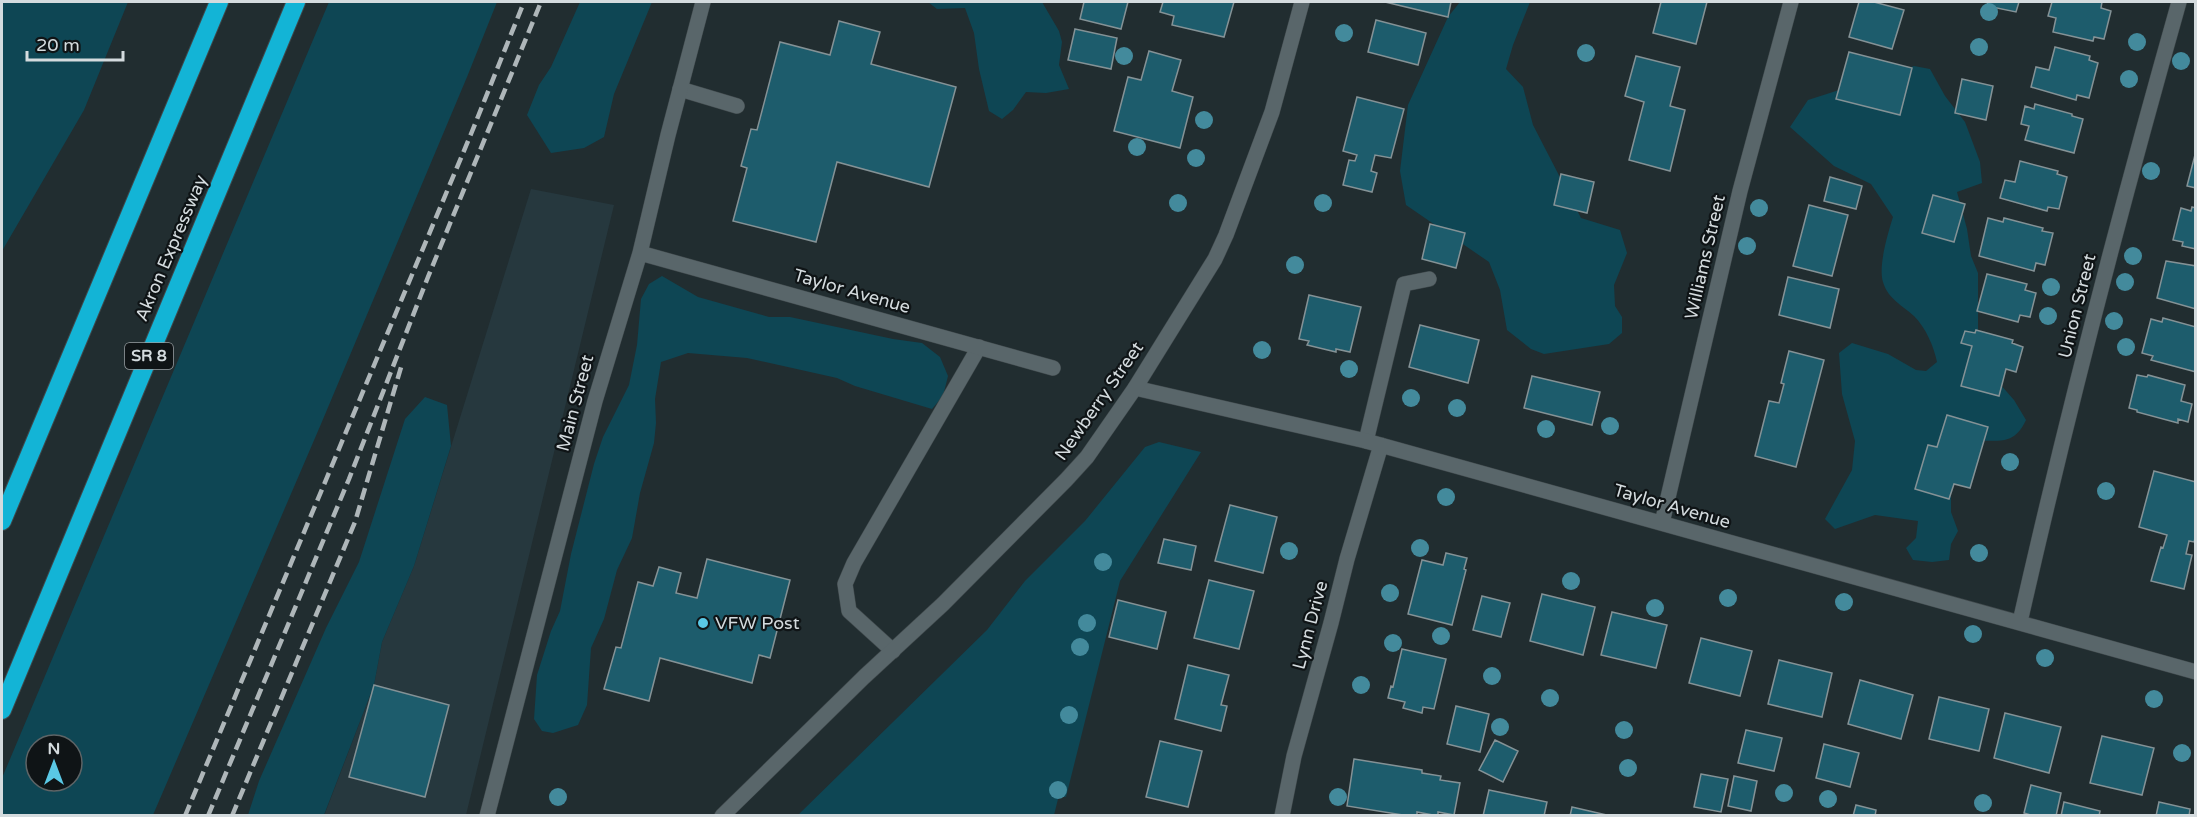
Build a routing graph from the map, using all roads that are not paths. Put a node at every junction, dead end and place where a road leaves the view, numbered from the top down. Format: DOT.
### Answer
graph roads {
  1 [pos="219,2"];
  2 [pos="296,2"];
  3 [pos="703,2"];
  4 [pos="1302,2"];
  5 [pos="1791,2"];
  6 [pos="2179,2"];
  7 [pos="680,89"];
  8 [pos="737,106"];
  9 [pos="640,252"];
  10 [pos="1429,279"];
  11 [pos="979,347"];
  12 [pos="1053,368"];
  13 [pos="1135,388"];
  14 [pos="1373,443"];
  15 [pos="2,521"];
  16 [pos="1662,524"];
  17 [pos="2020,622"];
  18 [pos="893,651"];
  19 [pos="2196,672"];
  20 [pos="2,710"];
  21 [pos="487,816"];
  22 [pos="722,816"];
  23 [pos="1282,816"];
  1 -- 15 [label="highway"];
  2 -- 20 [label="highway, Akron Expressway / SR 8"];
  3 -- 7 [label="street, Main Street"];
  4 -- 13 [label="street, Newberry Street"];
  5 -- 16 [label="street, Williams Street"];
  6 -- 17 [label="street, Union Street"];
  7 -- 8 [label="street"];
  7 -- 9 [label="street, Main Street"];
  9 -- 11 [label="street, Taylor Avenue"];
  9 -- 21 [label="street, Main Street"];
  10 -- 14 [label="street, Lynn Drive"];
  11 -- 12 [label="street, Taylor Avenue"];
  11 -- 18 [label="street"];
  13 -- 14 [label="street, Taylor Avenue"];
  13 -- 18 [label="street, Newberry Street"];
  14 -- 16 [label="street, Taylor Avenue"];
  14 -- 23 [label="street, Lynn Drive"];
  16 -- 17 [label="street, Taylor Avenue"];
  17 -- 19 [label="street, Taylor Avenue"];
  18 -- 22 [label="street, Newberry Street"];
}
